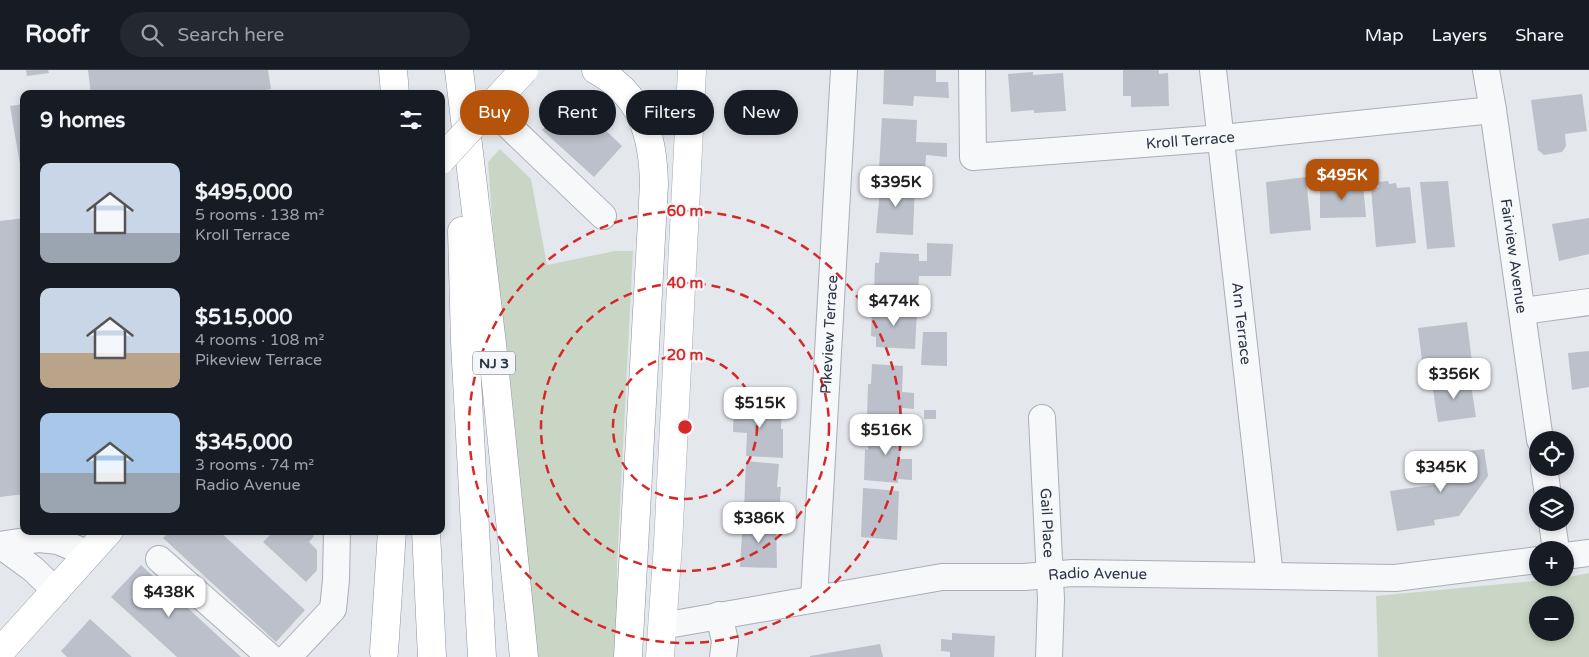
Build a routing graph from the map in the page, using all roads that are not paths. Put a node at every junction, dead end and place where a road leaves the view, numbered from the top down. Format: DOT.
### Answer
graph roads {
  1 [pos="393,70"];
  2 [pos="458,70"];
  3 [pos="524,70"];
  4 [pos="596,70"];
  5 [pos="692,70"];
  6 [pos="844,70"];
  7 [pos="972,70"];
  8 [pos="1214,70"];
  9 [pos="1486,70"];
  10 [pos="395,90"];
  11 [pos="505,90"];
  12 [pos="1493,110"];
  13 [pos="464,135"];
  14 [pos="518,135"];
  15 [pos="1222,138"];
  16 [pos="445,156"];
  17 [pos="603,216"];
  18 [pos="1589,302"];
  19 [pos="1523,311"];
  20 [pos="1042,418"];
  21 [pos="1539,431"];
  22 [pos="105,535"];
  23 [pos="337,535"];
  24 [pos="392,535"];
  25 [pos="426,535"];
  26 [pos="0,545"];
  27 [pos="1589,553"];
  28 [pos="88,554"];
  29 [pos="1574,555"];
  30 [pos="159,559"];
  31 [pos="1529,561"];
  32 [pos="1049,575"];
  33 [pos="1270,576"];
  34 [pos="56,591"];
  35 [pos="814,599"];
  36 [pos="719,615"];
  37 [pos="662,626"];
  38 [pos="0,652"];
  39 [pos="382,655"];
  40 [pos="270,657"];
  41 [pos="288,657"];
  42 [pos="432,657"];
  43 [pos="482,657"];
  44 [pos="524,657"];
  45 [pos="628,657"];
  46 [pos="660,657"];
  47 [pos="723,657"];
  48 [pos="1050,657"];
  1 -- 10 [label="main road"];
  2 -- 43 [label="main road, NJ 3"];
  2 -- 44 [label="main road, NJ 3"];
  3 -- 11 [label="main road, bridge"];
  4 -- 45 [label="main road"];
  5 -- 37 [label="main road"];
  6 -- 35 [label="street, Pikeview Terrace"];
  7 -- 15 [label="street, Kroll Terrace"];
  8 -- 15 [label="street, Arn Terrace"];
  9 -- 12 [label="street, Fairview Avenue"];
  12 -- 15 [label="street, Kroll Terrace"];
  12 -- 19 [label="street, Fairview Avenue"];
  13 -- 16 [label="main road, bridge"];
  14 -- 17 [label="street"];
  15 -- 33 [label="street, Arn Terrace"];
  18 -- 19 [label="street"];
  19 -- 21 [label="street, Fairview Avenue"];
  20 -- 32 [label="street, Gail Place"];
  22 -- 28 [label="main road"];
  23 -- 41 [label="street"];
  24 -- 39 [label="main road"];
  25 -- 42 [label="main road"];
  26 -- 28 [label="street"];
  26 -- 34 [label="street"];
  27 -- 29 [label="street"];
  28 -- 34 [label="main road"];
  30 -- 40 [label="street"];
  31 -- 33 [label="street, Radio Avenue"];
  32 -- 33 [label="street, Radio Avenue"];
  32 -- 35 [label="street, Radio Avenue"];
  32 -- 48 [label="street, Gail Place"];
  34 -- 38 [label="main road"];
  35 -- 36 [label="street, Radio Avenue"];
  36 -- 37 [label="street, Radio Avenue"];
  36 -- 47 [label="street"];
  37 -- 46 [label="main road"];
}
